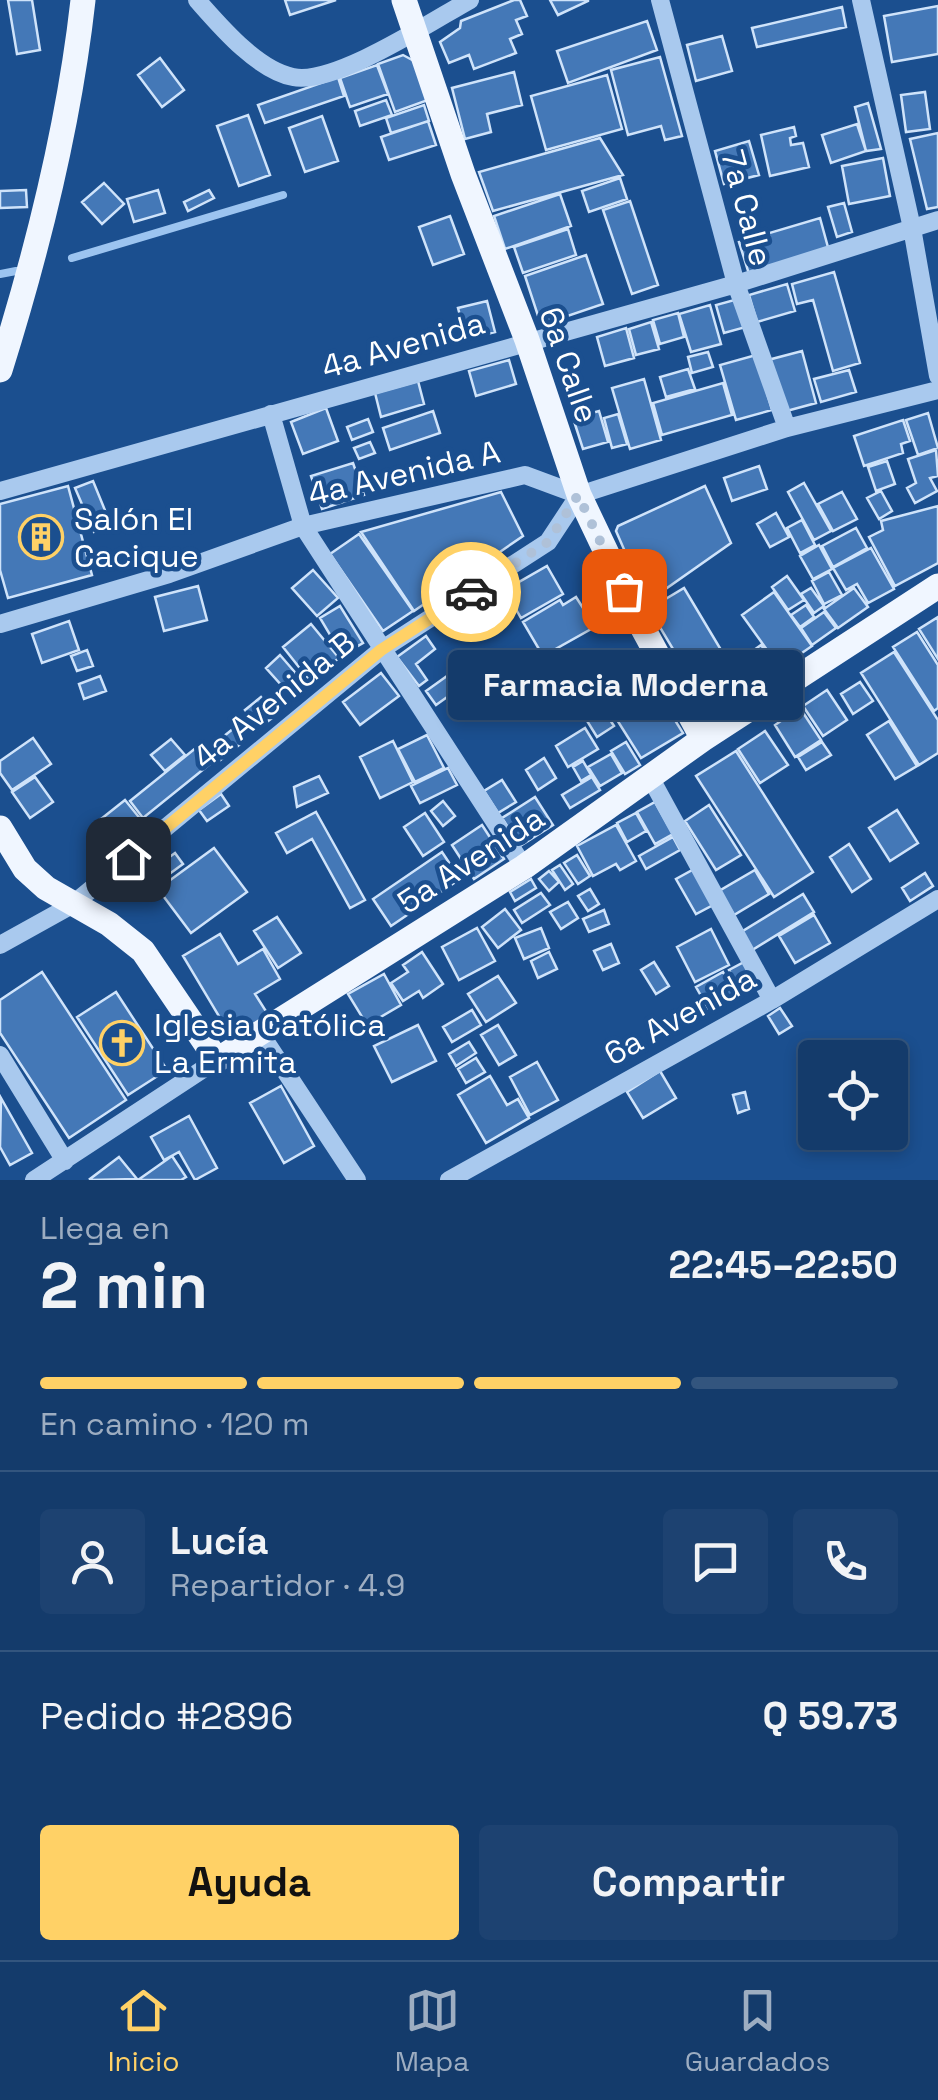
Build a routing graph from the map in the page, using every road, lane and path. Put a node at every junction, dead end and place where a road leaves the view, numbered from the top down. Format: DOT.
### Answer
graph roads {
  1 [pos="83,0"];
  2 [pos="197,0"];
  3 [pos="404,0"];
  4 [pos="470,0"];
  5 [pos="660,0"];
  6 [pos="862,0"];
  7 [pos="414,30"];
  8 [pos="938,220"];
  9 [pos="912,228"];
  10 [pos="736,284"];
  11 [pos="527,340"];
  12 [pos="0,370"];
  13 [pos="938,376"];
  14 [pos="938,390"];
  15 [pos="271,414"];
  16 [pos="787,428"];
  17 [pos="0,491"];
  18 [pos="578,495"];
  19 [pos="304,526"];
  20 [pos="938,586"];
  21 [pos="0,624"];
  22 [pos="381,650"];
  23 [pos="702,739"];
  24 [pos="650,777"];
  25 [pos="0,828"];
  26 [pos="524,867"];
  27 [pos="938,899"];
  28 [pos="72,905"];
  29 [pos="0,946"];
  30 [pos="772,1000"];
  31 [pos="260,1034"];
  32 [pos="0,1054"];
  33 [pos="217,1060"];
  34 [pos="65,1161"];
  35 [pos="34,1180"];
  36 [pos="357,1180"];
  37 [pos="448,1180"];
  1 -- 12 [label="main road"];
  2 -- 7 [label="street"];
  3 -- 7 [label="main road, 6a Calle"];
  4 -- 7 [label="street"];
  5 -- 10 [label="street, 7a Calle"];
  6 -- 9 [label="street"];
  7 -- 11 [label="main road, 6a Calle"];
  8 -- 9 [label="street, 4a Avenida"];
  9 -- 10 [label="street, 4a Avenida"];
  9 -- 13 [label="street"];
  10 -- 11 [label="street, 4a Avenida"];
  10 -- 16 [label="street, 7a Calle"];
  11 -- 15 [label="street, 4a Avenida"];
  11 -- 18 [label="main road, 6a Calle"];
  14 -- 16 [label="street"];
  15 -- 17 [label="street, 4a Avenida"];
  15 -- 19 [label="street"];
  16 -- 18 [label="street"];
  18 -- 19 [label="street, 4a Avenida A"];
  18 -- 22 [label="street, 4a Avenida B"];
  18 -- 23 [label="main road, 6a Calle"];
  19 -- 21 [label="street, 4a Avenida A"];
  19 -- 22 [label="street"];
  20 -- 23 [label="main road, 5a Avenida"];
  22 -- 26 [label="street"];
  22 -- 28 [label="street, 4a Avenida B"];
  23 -- 24 [label="main road, 5a Avenida"];
  24 -- 26 [label="main road, 5a Avenida"];
  24 -- 30 [label="street"];
  25 -- 28 [label="main road"];
  26 -- 31 [label="main road, 5a Avenida"];
  27 -- 30 [label="street, 6a Avenida"];
  28 -- 29 [label="street, 4a Avenida B"];
  28 -- 33 [label="main road"];
  30 -- 37 [label="street, 6a Avenida"];
  31 -- 33 [label="main road, 5a Avenida"];
  31 -- 36 [label="street"];
  32 -- 34 [label="street"];
  33 -- 34 [label="street, 5a Avenida"];
  34 -- 35 [label="street, 5a Avenida"];
}
